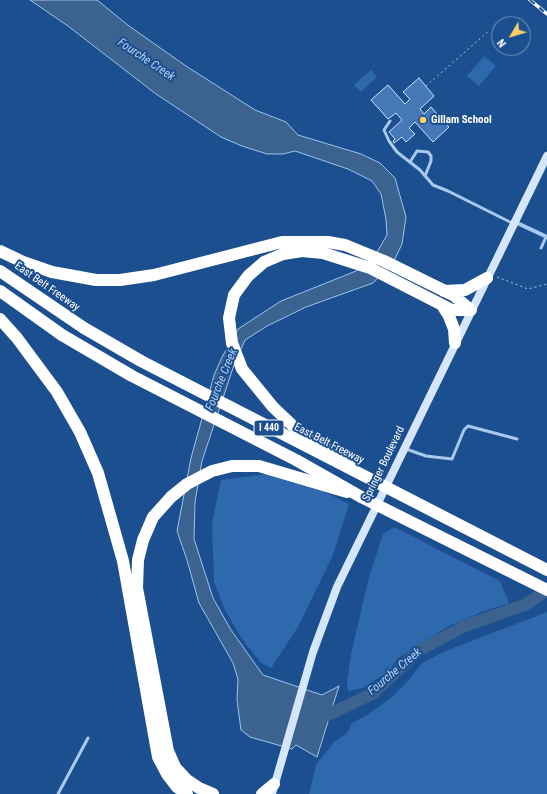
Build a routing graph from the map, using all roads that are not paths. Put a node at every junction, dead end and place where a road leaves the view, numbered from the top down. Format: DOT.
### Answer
graph roads {
  1 [pos="390,121"];
  2 [pos="547,156"];
  3 [pos="410,162"];
  4 [pos="425,176"];
  5 [pos="514,223"];
  6 [pos="546,237"];
  7 [pos="541,248"];
  8 [pos="0,251"];
  9 [pos="0,271"];
  10 [pos="488,276"];
  11 [pos="0,291"];
  12 [pos="444,291"];
  13 [pos="442,305"];
  14 [pos="471,310"];
  15 [pos="0,319"];
  16 [pos="455,343"];
  17 [pos="517,439"];
  18 [pos="404,448"];
  19 [pos="373,481"];
  20 [pos="363,498"];
  21 [pos="547,570"];
  22 [pos="547,590"];
  23 [pos="88,738"];
  24 [pos="274,784"];
  25 [pos="184,787"];
  26 [pos="58,794"];
  27 [pos="213,794"];
  28 [pos="262,794"];
  1 -- 3 [label="lane"];
  2 -- 5 [label="main road, Springer Boulevard"];
  3 -- 4 [label="lane"];
  3 -- 4 [label="lane"];
  4 -- 5 [label="lane"];
  5 -- 6 [label="street"];
  5 -- 10 [label="main road, Springer Boulevard"];
  6 -- 7 [label="lane"];
  8 -- 12 [label="highway"];
  9 -- 19 [label="highway, East Belt Freeway / I 440, bridge"];
  10 -- 12 [label="highway"];
  10 -- 14 [label="main road, Springer Boulevard"];
  11 -- 20 [label="highway, I 440, bridge"];
  12 -- 14 [label="highway"];
  13 -- 14 [label="highway"];
  13 -- 16 [label="highway"];
  13 -- 19 [label="highway, bridge"];
  14 -- 16 [label="main road, Springer Boulevard"];
  15 -- 25 [label="highway"];
  16 -- 18 [label="main road, Springer Boulevard"];
  17 -- 18 [label="lane"];
  18 -- 24 [label="main road, Springer Boulevard"];
  19 -- 21 [label="highway, East Belt Freeway / I 440, bridge"];
  20 -- 22 [label="highway, I 440, bridge"];
  20 -- 25 [label="highway, bridge"];
  23 -- 26 [label="lane"];
  24 -- 28 [label="highway"];
  25 -- 27 [label="highway"];
}
